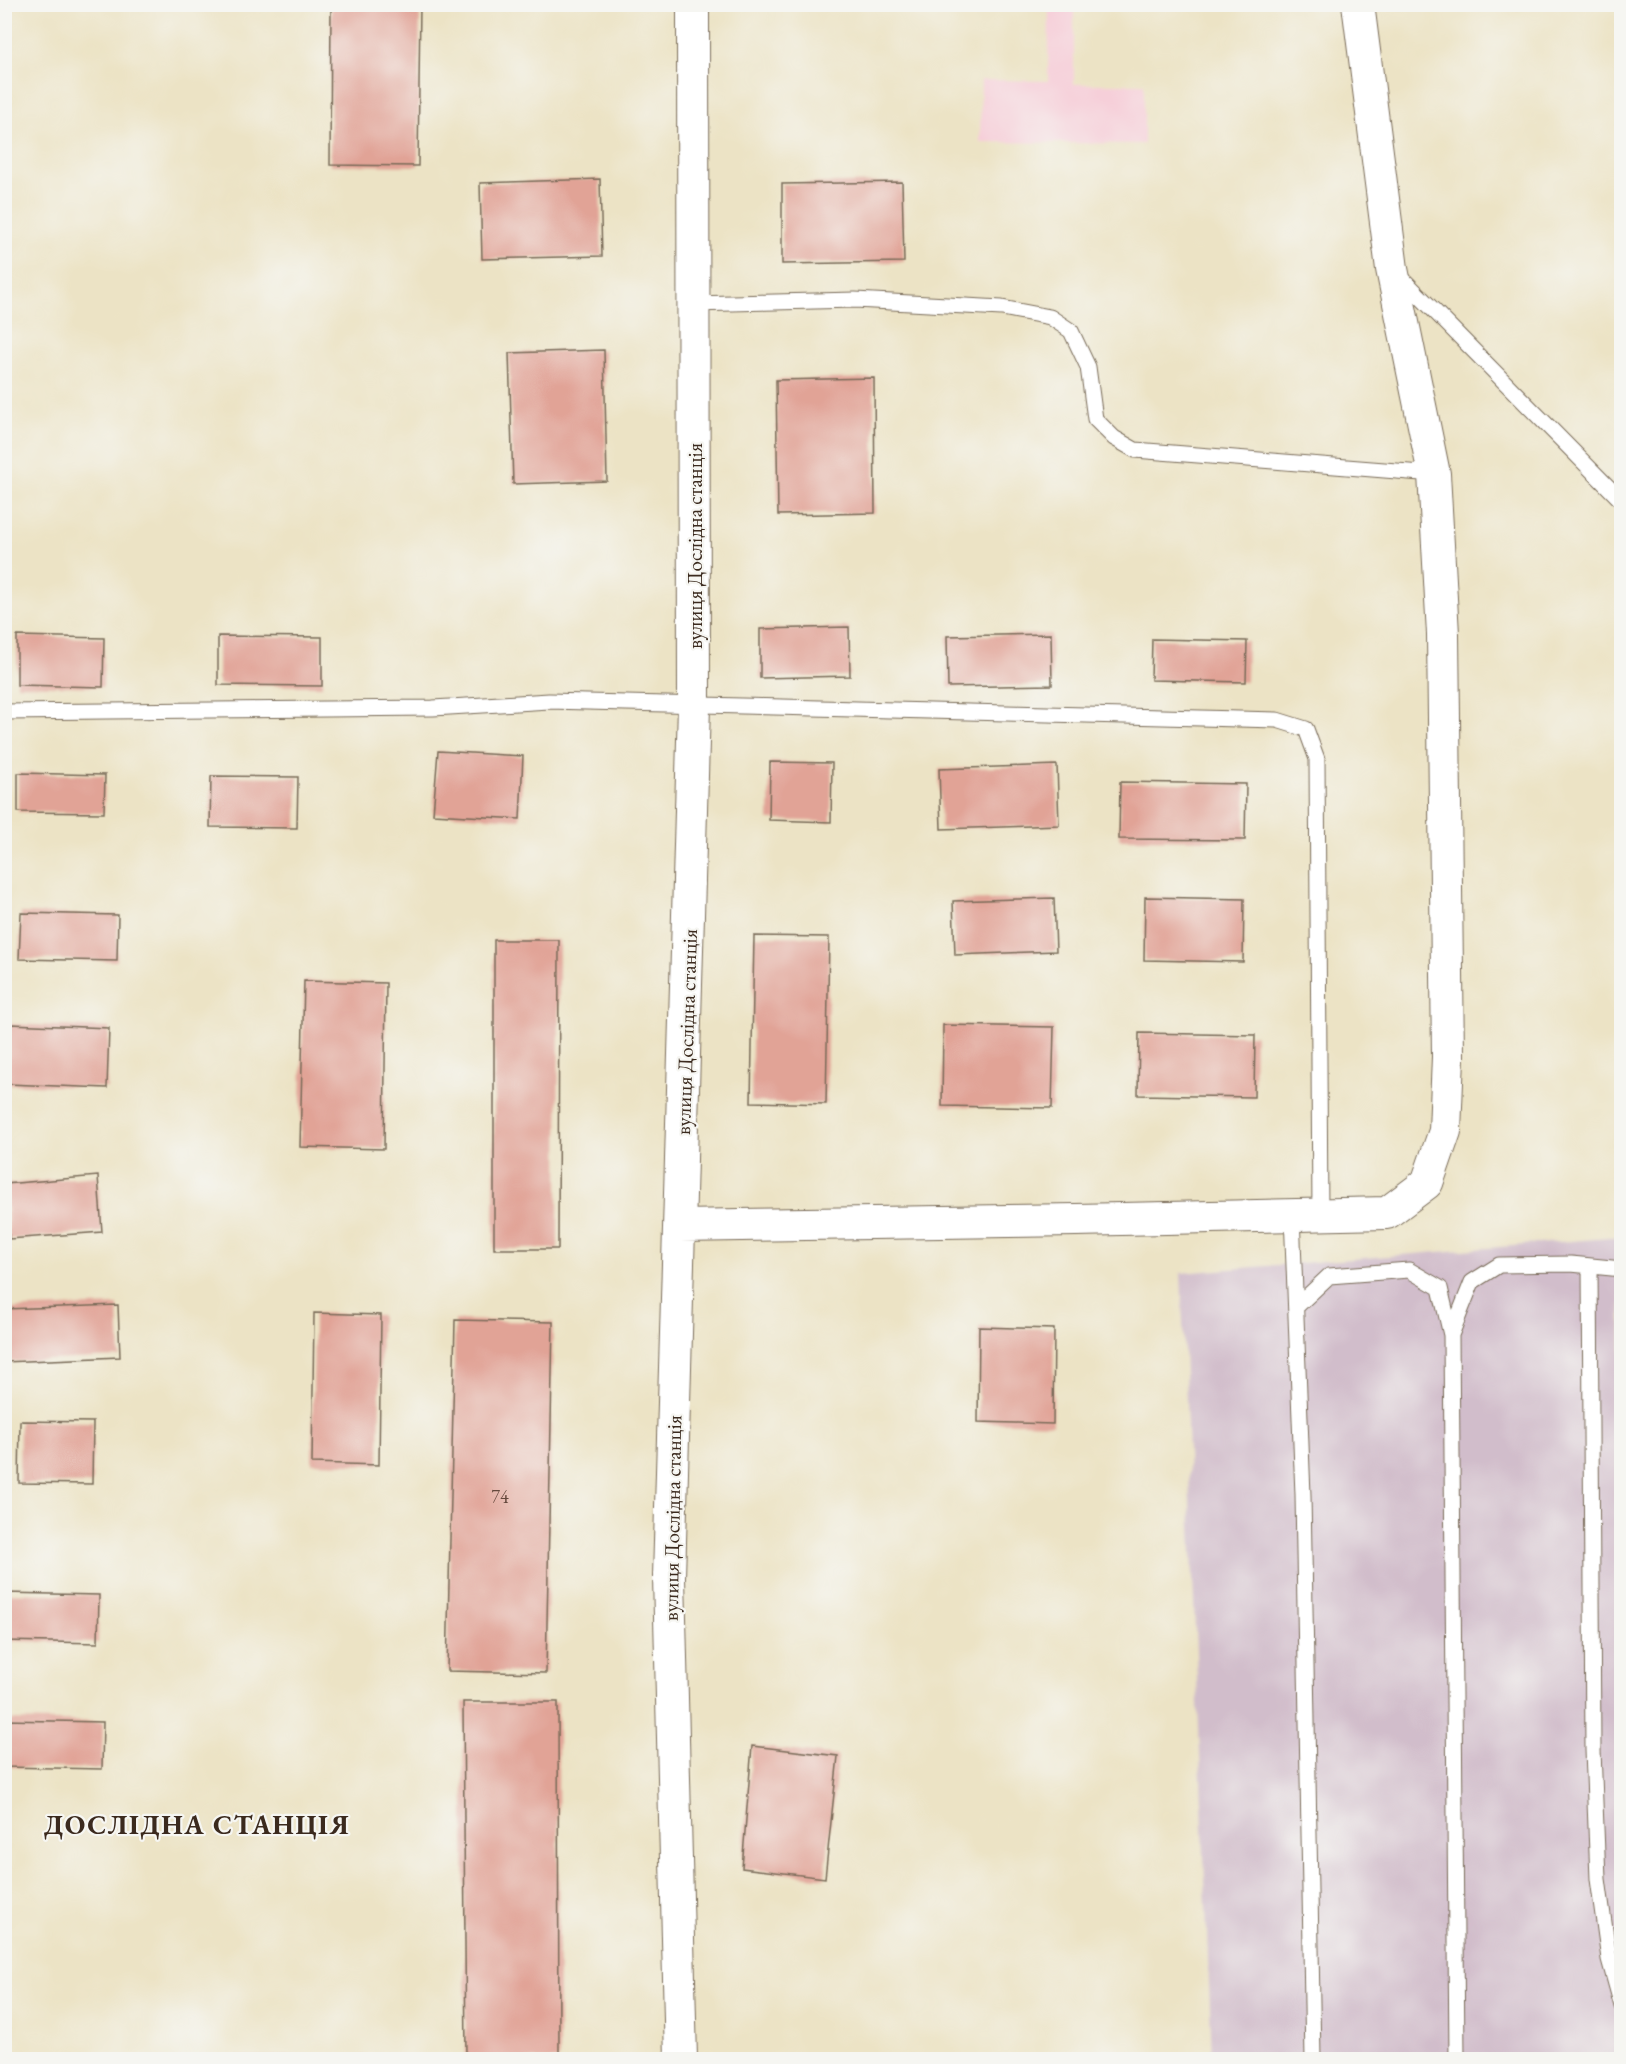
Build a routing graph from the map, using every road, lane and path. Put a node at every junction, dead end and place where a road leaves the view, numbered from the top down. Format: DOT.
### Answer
graph roads {
  1 [pos="693,4"];
  2 [pos="1358,4"];
  3 [pos="1392,269"];
  4 [pos="693,304"];
  5 [pos="1434,474"];
  6 [pos="1622,501"];
  7 [pos="694,706"];
  8 [pos="4,712"];
  9 [pos="1306,1215"];
  10 [pos="680,1226"];
  11 [pos="1590,1266"];
  12 [pos="1622,1269"];
  13 [pos="1296,1307"];
  14 [pos="1451,1335"];
  15 [pos="1622,2006"];
  16 [pos="681,2060"];
  17 [pos="1313,2060"];
  18 [pos="1457,2060"];
  1 -- 4 [label="street, вулиця Дослідна станція"];
  2 -- 3 [label="street"];
  3 -- 5 [label="street"];
  3 -- 6 [label="lane"];
  4 -- 5 [label="lane"];
  4 -- 7 [label="street, вулиця Дослідна станція"];
  5 -- 9 [label="street"];
  7 -- 8 [label="lane"];
  7 -- 9 [label="lane"];
  7 -- 10 [label="street, вулиця Дослідна станція"];
  9 -- 10 [label="street"];
  9 -- 13 [label="lane"];
  10 -- 16 [label="street, вулиця Дослідна станція"];
  11 -- 12 [label="lane"];
  11 -- 14 [label="lane"];
  11 -- 15 [label="lane"];
  13 -- 14 [label="lane"];
  13 -- 17 [label="lane"];
  14 -- 18 [label="lane"];
}
